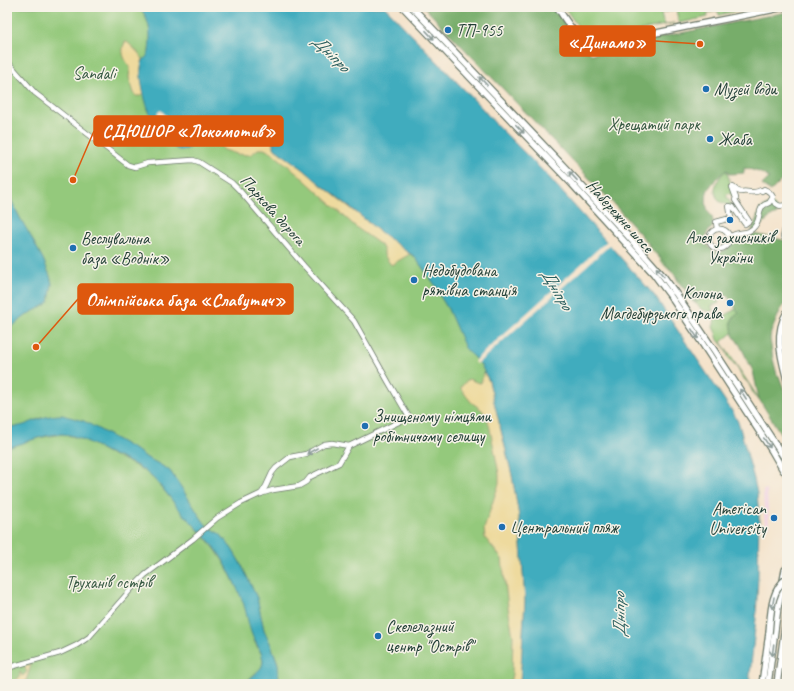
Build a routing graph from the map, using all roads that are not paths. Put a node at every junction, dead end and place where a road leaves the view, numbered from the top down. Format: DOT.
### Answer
graph roads {
  1 [pos="403,7"];
  2 [pos="412,7"];
  3 [pos="557,7"];
  4 [pos="784,7"];
  5 [pos="7,61"];
  6 [pos="772,200"];
  7 [pos="787,204"];
  8 [pos="787,220"];
  9 [pos="717,229"];
  10 [pos="726,232"];
  11 [pos="787,239"];
  12 [pos="787,312"];
  13 [pos="787,380"];
  14 [pos="349,446"];
  15 [pos="787,462"];
  16 [pos="783,470"];
  17 [pos="260,494"];
  18 [pos="785,570"];
  19 [pos="787,578"];
  20 [pos="787,612"];
  21 [pos="784,652"];
  22 [pos="7,668"];
  23 [pos="762,684"];
  24 [pos="768,684"];
  25 [pos="777,684"];
  1 -- 16 [label="main road, Набережне шосе, one-way"];
  15 -- 2 [label="main road, Набережне шосе, one-way"];
  3 -- 4 [label="main road"];
  5 -- 14 [label="street, Паркова дорога"];
  6 -- 7 [label="street"];
  6 -- 9 [label="street"];
  6 -- 10 [label="street"];
  8 -- 11 [label="street"];
  9 -- 10 [label="street"];
  9 -- 10 [label="street"];
  12 -- 13 [label="main road"];
  14 -- 17 [label="street"];
  14 -- 17 [label="street, one-way"];
  17 -- 22 [label="street"];
  18 -- 24 [label="main road, one-way"];
  19 -- 23 [label="main road, one-way, bridge"];
  20 -- 21 [label="main road"];
  21 -- 25 [label="main road"];
}
